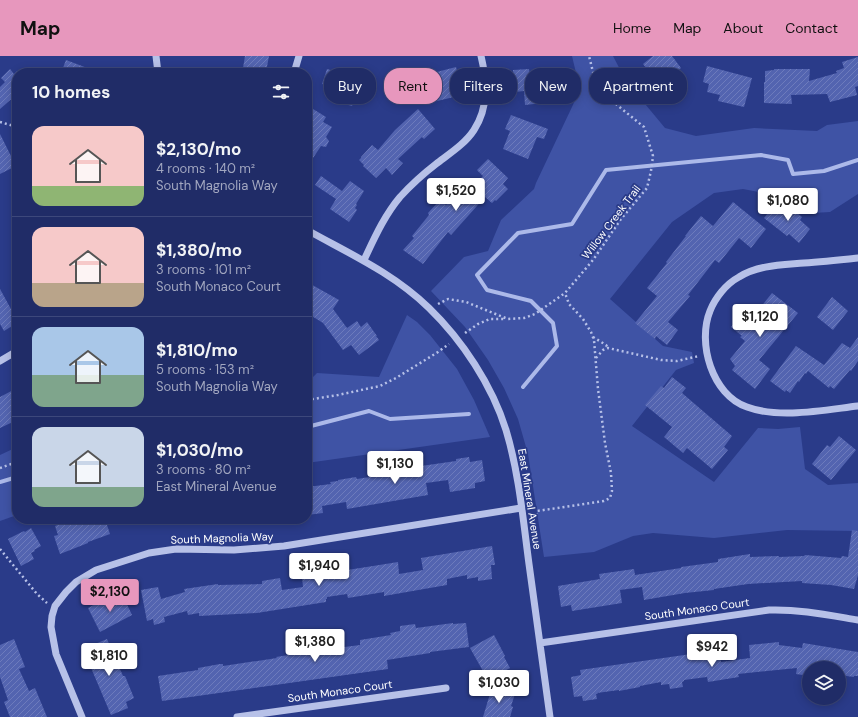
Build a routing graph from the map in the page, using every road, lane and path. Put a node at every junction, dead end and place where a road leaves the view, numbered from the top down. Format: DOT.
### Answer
graph roads {
  1 [pos="156,56"];
  2 [pos="299,56"];
  3 [pos="481,56"];
  4 [pos="589,56"];
  5 [pos="157,68"];
  6 [pos="295,68"];
  7 [pos="0,122"];
  8 [pos="12,125"];
  9 [pos="312,233"];
  10 [pos="858,258"];
  11 [pos="364,260"];
  12 [pos="565,293"];
  13 [pos="429,308"];
  14 [pos="508,319"];
  15 [pos="593,337"];
  16 [pos="456,339"];
  17 [pos="608,348"];
  18 [pos="12,354"];
  19 [pos="707,354"];
  20 [pos="595,358"];
  21 [pos="0,361"];
  22 [pos="312,399"];
  23 [pos="858,406"];
  24 [pos="12,464"];
  25 [pos="0,468"];
  26 [pos="521,508"];
  27 [pos="523,519"];
  28 [pos="0,549"];
  29 [pos="55,606"];
  30 [pos="858,620"];
  31 [pos="540,643"];
  32 [pos="446,688"];
  33 [pos="82,717"];
  34 [pos="237,717"];
  35 [pos="550,717"];
  1 -- 5 [label="street"];
  2 -- 6 [label="street"];
  3 -- 11 [label="street"];
  4 -- 12 [label="path, Willow Creek Trail"];
  7 -- 8 [label="path"];
  9 -- 11 [label="street, East Mineral Avenue"];
  10 -- 19 [label="street"];
  11 -- 13 [label="street, East Mineral Avenue"];
  12 -- 14 [label="path, Willow Creek Trail"];
  12 -- 15 [label="path"];
  13 -- 14 [label="path, Willow Creek Trail"];
  13 -- 16 [label="street, East Mineral Avenue"];
  14 -- 16 [label="path, Willow Creek Trail"];
  15 -- 17 [label="path"];
  15 -- 20 [label="path"];
  16 -- 22 [label="path, Willow Creek Trail"];
  16 -- 26 [label="street, East Mineral Avenue"];
  17 -- 19 [label="path"];
  17 -- 20 [label="path"];
  18 -- 21 [label="street"];
  19 -- 23 [label="street"];
  20 -- 27 [label="path"];
  24 -- 25 [label="path"];
  26 -- 27 [label="street, East Mineral Avenue"];
  26 -- 29 [label="street, South Magnolia Way"];
  27 -- 31 [label="street, East Mineral Avenue"];
  28 -- 29 [label="path"];
  29 -- 33 [label="street, South Magnolia Way"];
  30 -- 31 [label="street, South Monaco Court"];
  31 -- 35 [label="street, East Mineral Avenue"];
  32 -- 34 [label="street, South Monaco Court"];
}
